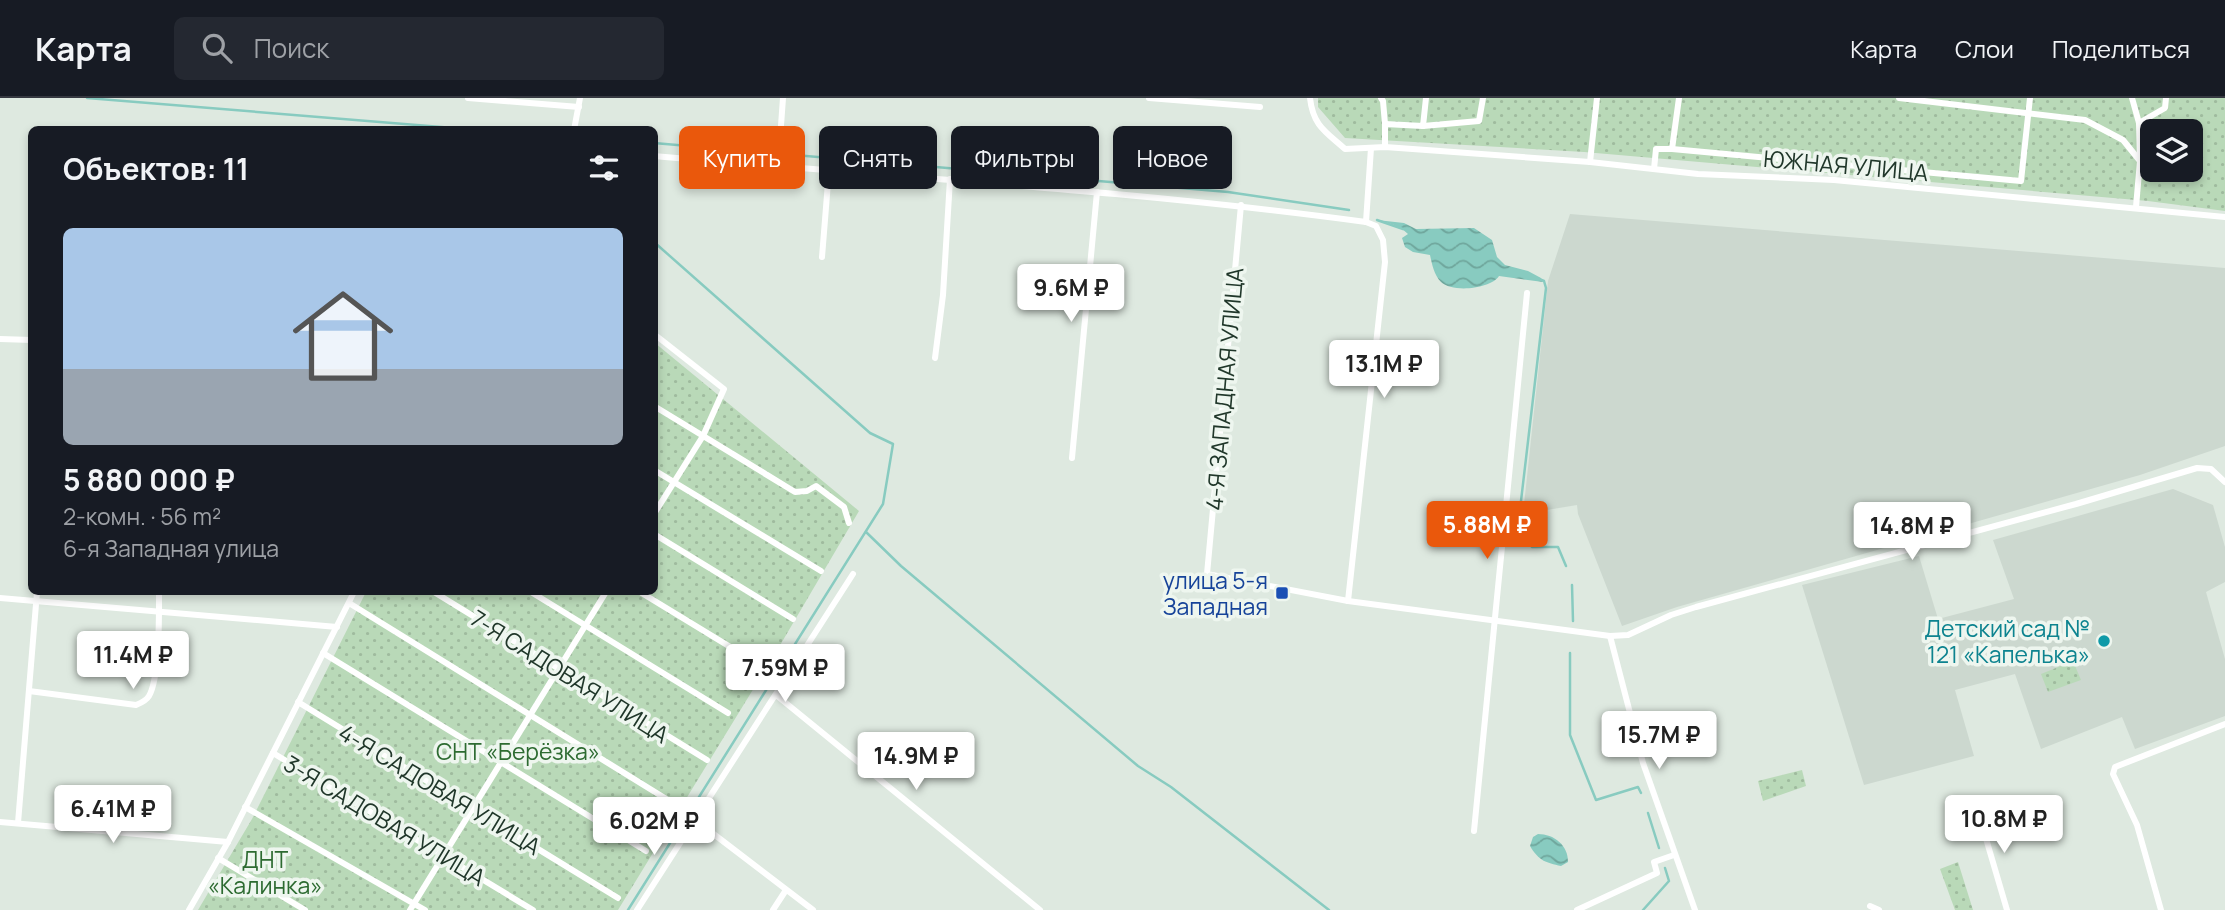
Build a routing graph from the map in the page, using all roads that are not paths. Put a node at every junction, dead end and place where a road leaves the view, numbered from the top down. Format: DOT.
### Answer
graph roads {
  1 [pos="468,98"];
  2 [pos="580,98"];
  3 [pos="783,98"];
  4 [pos="1149,98"];
  5 [pos="1310,98"];
  6 [pos="1381,98"];
  7 [pos="1426,98"];
  8 [pos="1483,98"];
  9 [pos="1597,98"];
  10 [pos="1679,98"];
  11 [pos="1899,98"];
  12 [pos="2030,98"];
  13 [pos="2132,98"];
  14 [pos="2166,98"];
  15 [pos="1203,100"];
  16 [pos="579,107"];
  17 [pos="1260,107"];
  18 [pos="2027,114"];
  19 [pos="2146,119"];
  20 [pos="2140,123"];
  21 [pos="1385,124"];
  22 [pos="575,126"];
  23 [pos="781,126"];
  24 [pos="1423,126"];
  25 [pos="1385,147"];
  26 [pos="1371,148"];
  27 [pos="1672,149"];
  28 [pos="658,156"];
  29 [pos="679,158"];
  30 [pos="2140,160"];
  31 [pos="1590,162"];
  32 [pos="1654,169"];
  33 [pos="937,177"];
  34 [pos="950,178"];
  35 [pos="827,189"];
  36 [pos="1097,192"];
  37 [pos="1241,205"];
  38 [pos="2136,207"];
  39 [pos="2225,217"];
  40 [pos="1366,222"];
  41 [pos="822,257"];
  42 [pos="1527,293"];
  43 [pos="658,337"];
  44 [pos="0,339"];
  45 [pos="28,340"];
  46 [pos="935,358"];
  47 [pos="658,408"];
  48 [pos="703,436"];
  49 [pos="1072,458"];
  50 [pos="658,472"];
  51 [pos="2223,480"];
  52 [pos="674,482"];
  53 [pos="658,508"];
  54 [pos="849,523"];
  55 [pos="658,536"];
  56 [pos="821,571"];
  57 [pos="853,574"];
  58 [pos="37,595"];
  59 [pos="159,595"];
  60 [pos="353,595"];
  61 [pos="439,595"];
  62 [pos="536,595"];
  63 [pos="604,595"];
  64 [pos="645,595"];
  65 [pos="0,598"];
  66 [pos="36,601"];
  67 [pos="1348,601"];
  68 [pos="349,603"];
  69 [pos="159,611"];
  70 [pos="793,620"];
  71 [pos="1494,622"];
  72 [pos="584,626"];
  73 [pos="337,627"];
  74 [pos="1610,636"];
  75 [pos="323,653"];
  76 [pos="763,667"];
  77 [pos="559,669"];
  78 [pos="29,691"];
  79 [pos="776,695"];
  80 [pos="298,702"];
  81 [pos="728,713"];
  82 [pos="530,716"];
  83 [pos="2225,724"];
  84 [pos="273,753"];
  85 [pos="707,760"];
  86 [pos="501,763"];
  87 [pos="676,804"];
  88 [pos="246,807"];
  89 [pos="473,808"];
  90 [pos="1977,808"];
  91 [pos="694,819"];
  92 [pos="0,822"];
  93 [pos="18,823"];
  94 [pos="1474,831"];
  95 [pos="228,842"];
  96 [pos="646,851"];
  97 [pos="443,855"];
  98 [pos="1674,855"];
  99 [pos="218,858"];
  100 [pos="786,890"];
  101 [pos="618,898"];
  102 [pos="414,903"];
  103 [pos="1870,906"];
  104 [pos="189,910"];
  105 [pos="305,910"];
  106 [pos="410,910"];
  107 [pos="425,910"];
  108 [pos="533,910"];
  109 [pos="637,910"];
  110 [pos="773,910"];
  111 [pos="813,910"];
  112 [pos="1040,910"];
  113 [pos="1577,910"];
  114 [pos="1695,910"];
  115 [pos="1879,910"];
  116 [pos="2007,910"];
  117 [pos="2161,910"];
  1 -- 16 [label="street"];
  2 -- 16 [label="street"];
  3 -- 23 [label="street"];
  4 -- 15 [label="street"];
  5 -- 26 [label="street"];
  6 -- 21 [label="street"];
  7 -- 24 [label="street"];
  8 -- 24 [label="street"];
  9 -- 31 [label="street"];
  10 -- 27 [label="street"];
  11 -- 18 [label="street"];
  12 -- 18 [label="street"];
  13 -- 20 [label="street"];
  14 -- 19 [label="street"];
  15 -- 17 [label="street"];
  16 -- 22 [label="street"];
  18 -- 27 [label="street, ЮЖНАЯ УЛИЦА"];
  18 -- 30 [label="street"];
  21 -- 24 [label="street"];
  21 -- 25 [label="street"];
  25 -- 26 [label="street"];
  25 -- 31 [label="street"];
  26 -- 40 [label="street"];
  27 -- 32 [label="street"];
  28 -- 29 [label="street"];
  30 -- 38 [label="street"];
  31 -- 32 [label="street"];
  32 -- 38 [label="street"];
  33 -- 34 [label="street"];
  34 -- 36 [label="street"];
  34 -- 46 [label="street"];
  35 -- 41 [label="street"];
  36 -- 37 [label="street"];
  36 -- 49 [label="street"];
  37 -- 40 [label="street"];
  37 -- 67 [label="street, 4-Я ЗАПАДНАЯ УЛИЦА"];
  38 -- 39 [label="street"];
  40 -- 67 [label="street"];
  42 -- 71 [label="street"];
  43 -- 48 [label="street"];
  44 -- 45 [label="street"];
  47 -- 48 [label="street"];
  48 -- 52 [label="street"];
  48 -- 54 [label="street"];
  50 -- 52 [label="street"];
  51 -- 74 [label="street"];
  52 -- 53 [label="street"];
  52 -- 56 [label="street"];
  55 -- 70 [label="street"];
  57 -- 79 [label="street"];
  58 -- 66 [label="street"];
  59 -- 69 [label="street"];
  60 -- 68 [label="street"];
  61 -- 77 [label="street, 7-Я САДОВАЯ УЛИЦА"];
  62 -- 72 [label="street"];
  63 -- 72 [label="street"];
  64 -- 76 [label="street"];
  65 -- 66 [label="street"];
  66 -- 69 [label="street"];
  66 -- 78 [label="street"];
  67 -- 71 [label="street"];
  68 -- 73 [label="street"];
  68 -- 82 [label="street"];
  69 -- 73 [label="street"];
  69 -- 78 [label="street"];
  71 -- 74 [label="street"];
  71 -- 94 [label="street"];
  72 -- 77 [label="street"];
  72 -- 81 [label="street"];
  73 -- 75 [label="street"];
  74 -- 98 [label="street"];
  75 -- 80 [label="street"];
  75 -- 86 [label="street"];
  77 -- 82 [label="street"];
  77 -- 85 [label="street, 7-Я САДОВАЯ УЛИЦА"];
  78 -- 93 [label="street"];
  79 -- 91 [label="street"];
  79 -- 112 [label="street"];
  80 -- 84 [label="street"];
  80 -- 89 [label="street, 4-Я САДОВАЯ УЛИЦА"];
  82 -- 86 [label="street"];
  82 -- 87 [label="street"];
  83 -- 117 [label="street"];
  84 -- 88 [label="street"];
  84 -- 97 [label="street, 3-Я САДОВАЯ УЛИЦА"];
  86 -- 89 [label="street"];
  86 -- 96 [label="street"];
  88 -- 95 [label="street"];
  88 -- 102 [label="street"];
  89 -- 97 [label="street"];
  89 -- 101 [label="street, 4-Я САДОВАЯ УЛИЦА"];
  90 -- 116 [label="street"];
  91 -- 100 [label="street"];
  91 -- 109 [label="street"];
  92 -- 93 [label="street"];
  93 -- 95 [label="street"];
  95 -- 99 [label="street"];
  97 -- 102 [label="street"];
  97 -- 108 [label="street, 3-Я САДОВАЯ УЛИЦА"];
  98 -- 113 [label="street"];
  98 -- 114 [label="street"];
  99 -- 104 [label="street"];
  99 -- 105 [label="street"];
  100 -- 110 [label="street"];
  100 -- 111 [label="street"];
  102 -- 106 [label="street"];
  102 -- 107 [label="street"];
  103 -- 115 [label="street"];
}
